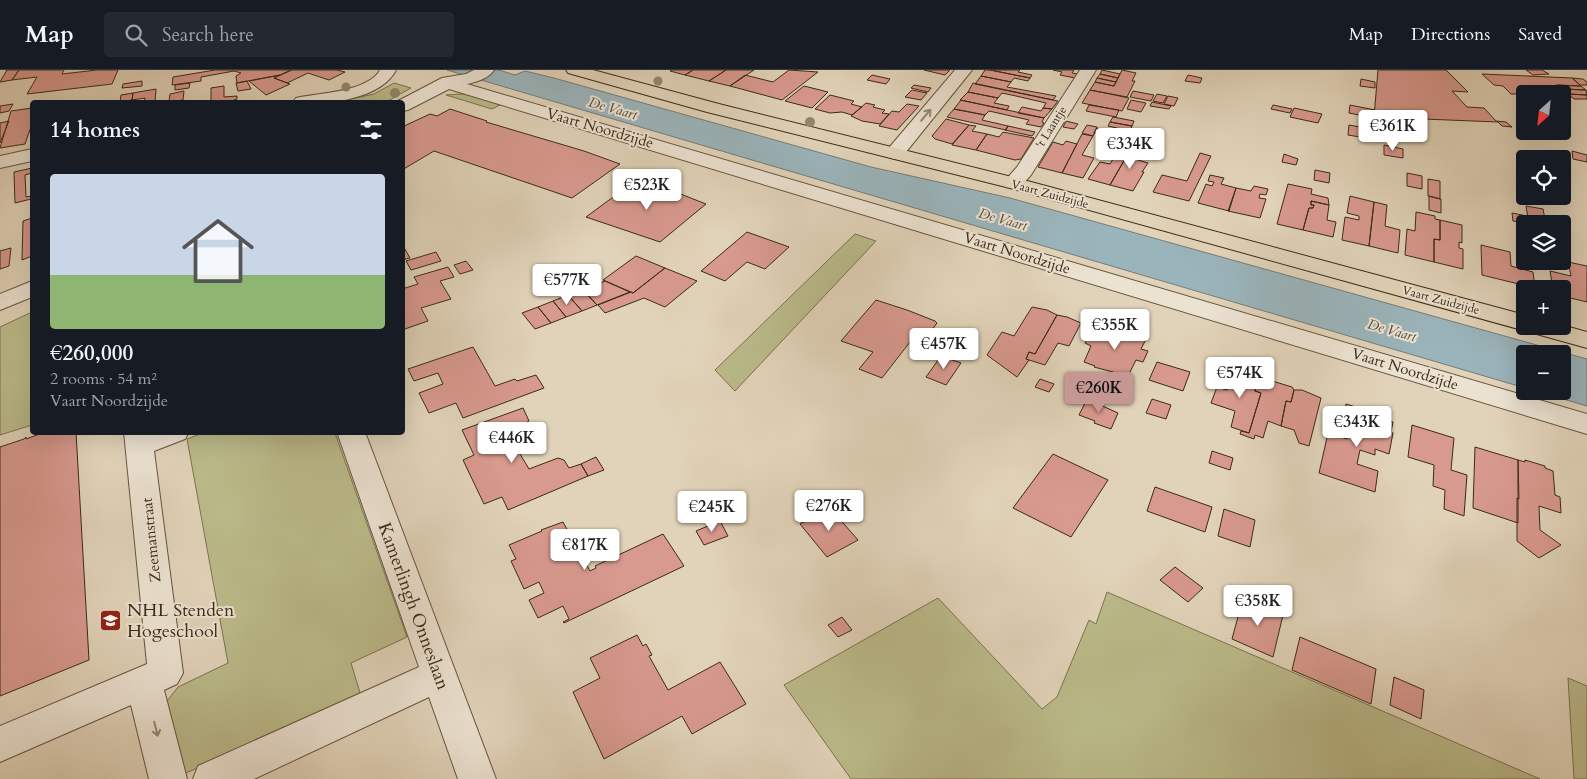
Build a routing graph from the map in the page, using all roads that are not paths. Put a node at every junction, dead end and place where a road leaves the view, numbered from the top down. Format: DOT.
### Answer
graph roads {
  1 [pos="388,70"];
  2 [pos="486,70"];
  3 [pos="574,70"];
  4 [pos="964,70"];
  5 [pos="1088,70"];
  6 [pos="457,76"];
  7 [pos="311,100"];
  8 [pos="405,104"];
  9 [pos="895,153"];
  10 [pos="30,157"];
  11 [pos="1,164"];
  12 [pos="1018,177"];
  13 [pos="30,289"];
  14 [pos="0,303"];
  15 [pos="1516,320"];
  16 [pos="1569,335"];
  17 [pos="1587,340"];
  18 [pos="1587,424"];
  19 [pos="160,435"];
  20 [pos="352,435"];
  21 [pos="140,439"];
  22 [pos="439,675"];
  23 [pos="144,682"];
  24 [pos="0,744"];
  25 [pos="168,779"];
  26 [pos="212,779"];
  27 [pos="476,779"];
  1 -- 7 [label="street"];
  2 -- 6 [label="street"];
  3 -- 9 [label="main road, Vaart Zuidzijde"];
  9 -- 4 [label="street, one-way"];
  5 -- 12 [label="street, 't Laantje"];
  6 -- 8 [label="street"];
  6 -- 18 [label="street, Vaart Noordzijde"];
  9 -- 12 [label="main road, Vaart Zuidzijde"];
  10 -- 11 [label="street"];
  12 -- 15 [label="main road, Vaart Zuidzijde"];
  13 -- 14 [label="street"];
  16 -- 17 [label="main road"];
  19 -- 21 [label="street, Zeemanstraat"];
  20 -- 22 [label="street, Kamerlingh Onneslaan"];
  21 -- 23 [label="street, Zeemanstraat"];
  22 -- 26 [label="street"];
  22 -- 27 [label="street, Kamerlingh Onneslaan"];
  23 -- 24 [label="street, Zeemanstraat"];
  23 -- 25 [label="street, one-way"];
}
